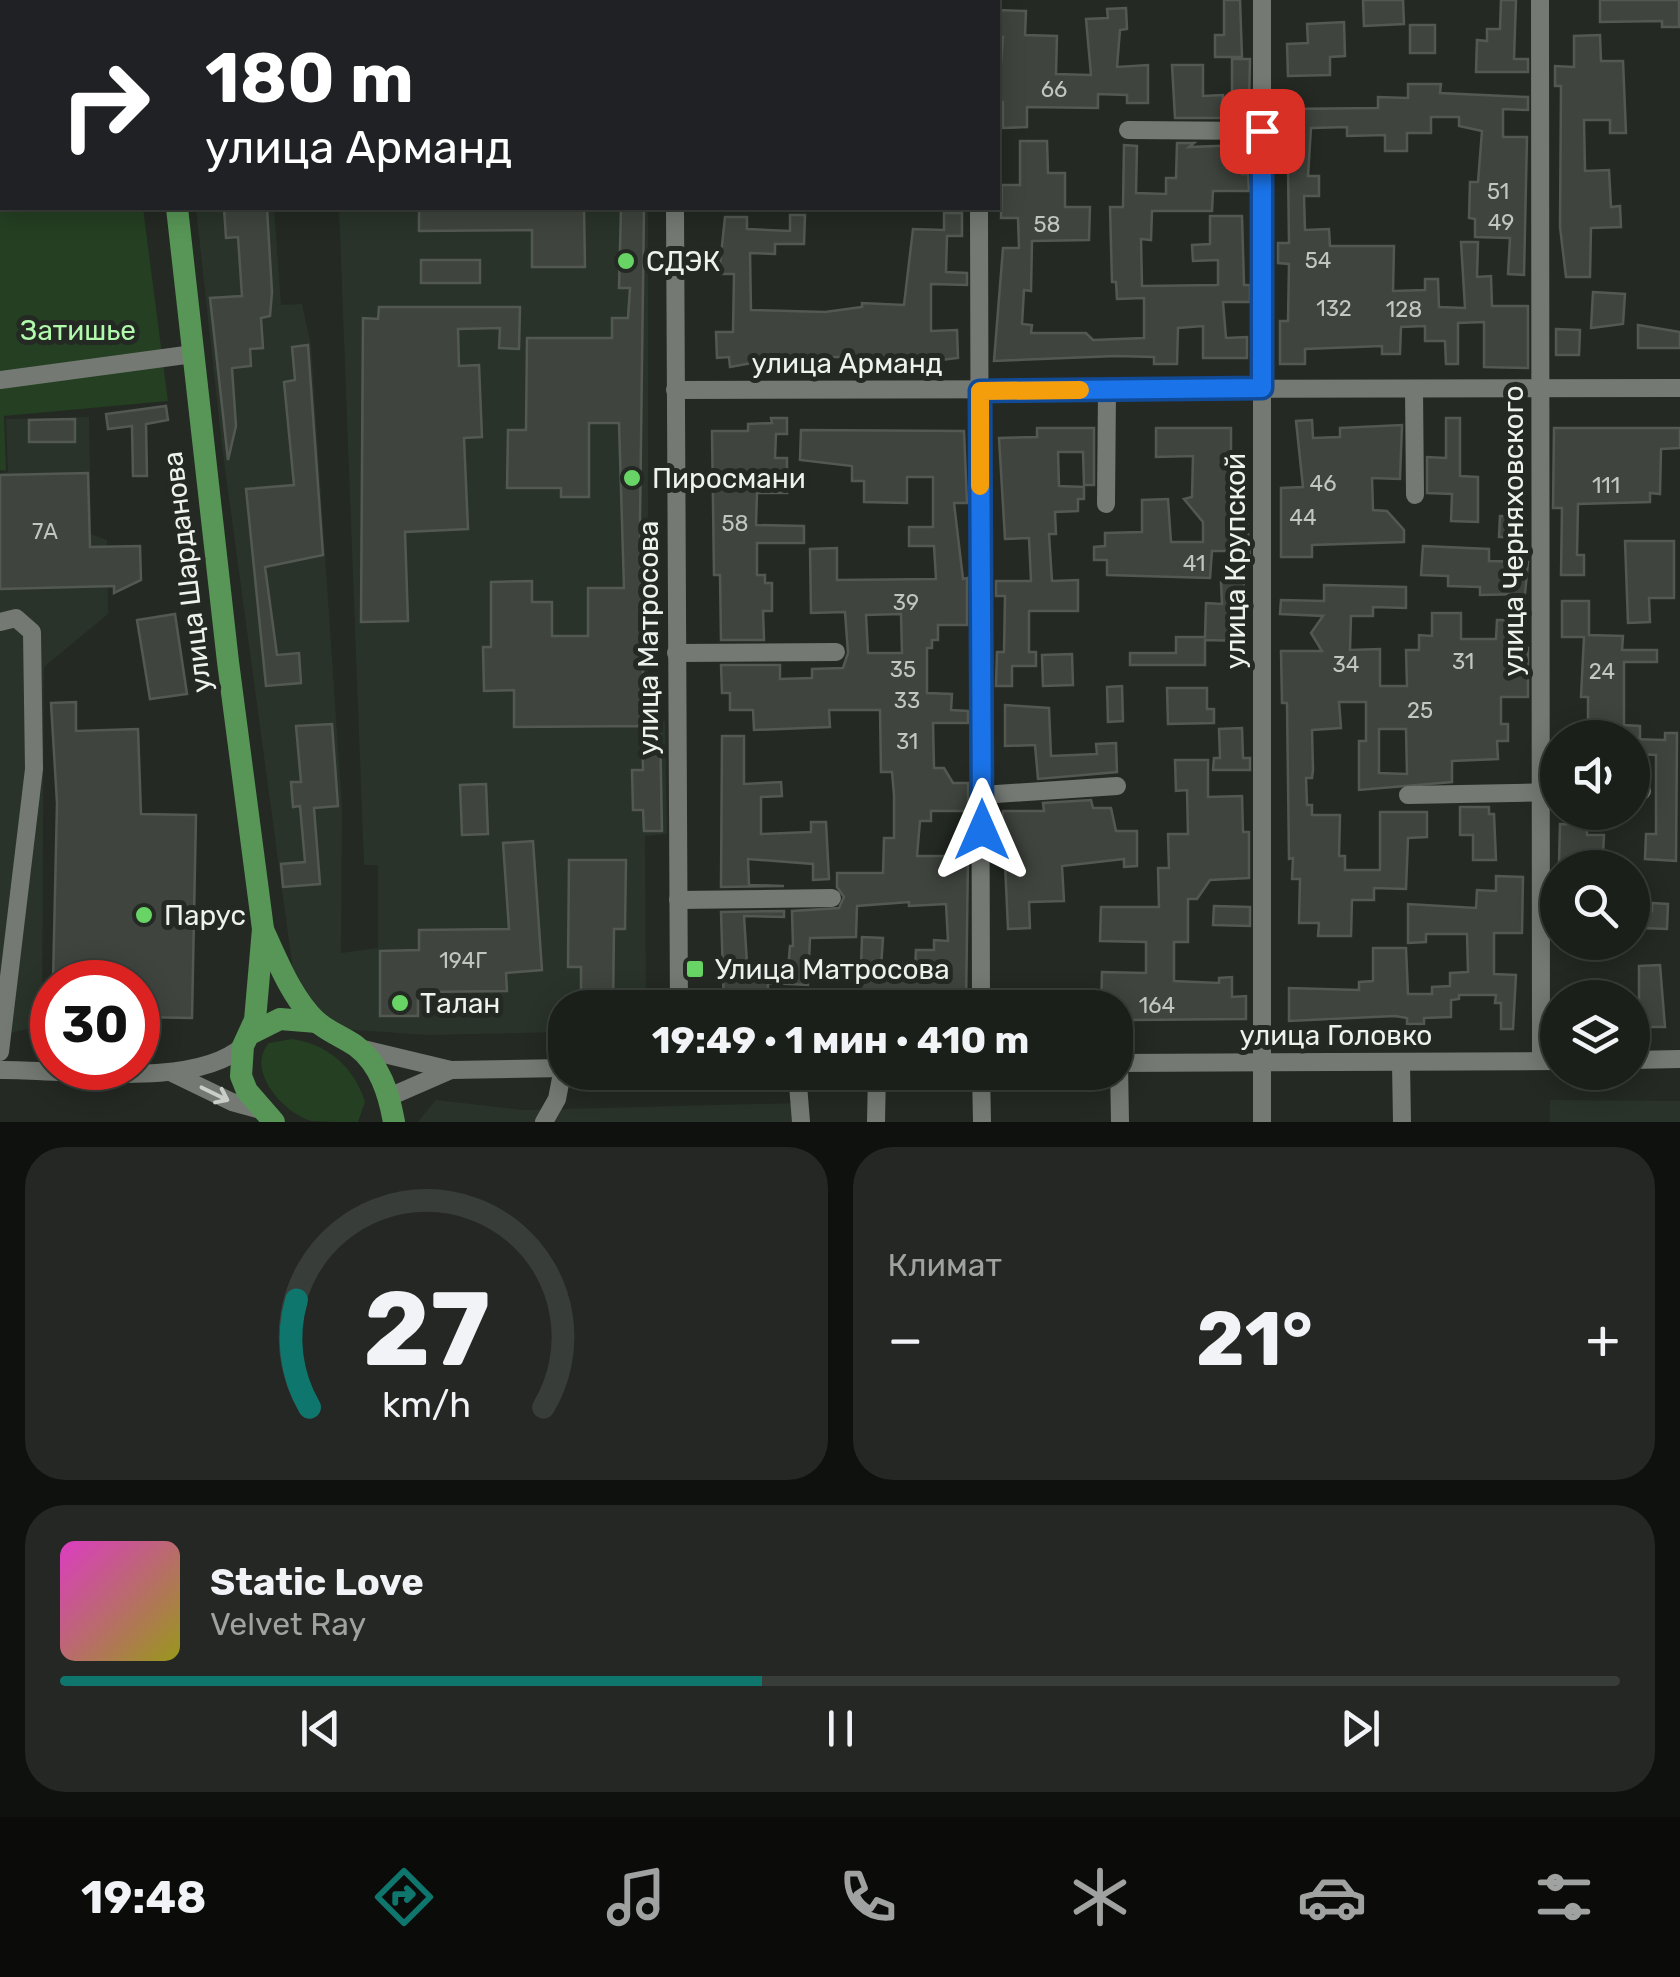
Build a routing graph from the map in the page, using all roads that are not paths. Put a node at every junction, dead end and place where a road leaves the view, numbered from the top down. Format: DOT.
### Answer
graph roads {
  1 [pos="1262,0"];
  2 [pos="1540,0"];
  3 [pos="1128,130"];
  4 [pos="1262,131"];
  5 [pos="178,210"];
  6 [pos="676,210"];
  7 [pos="980,210"];
  8 [pos="193,354"];
  9 [pos="0,380"];
  10 [pos="1262,388"];
  11 [pos="1414,388"];
  12 [pos="1680,388"];
  13 [pos="1540,389"];
  14 [pos="675,390"];
  15 [pos="1106,390"];
  16 [pos="980,391"];
  17 [pos="1415,495"];
  18 [pos="1106,504"];
  19 [pos="0,622"];
  20 [pos="836,652"];
  21 [pos="676,653"];
  22 [pos="1547,720"];
  23 [pos="1117,786"];
  24 [pos="1540,792"];
  25 [pos="982,795"];
  26 [pos="1408,796"];
  27 [pos="1549,830"];
  28 [pos="832,898"];
  29 [pos="678,900"];
  30 [pos="262,929"];
  31 [pos="1549,980"];
  32 [pos="679,990"];
  33 [pos="982,990"];
  34 [pos="317,1022"];
  35 [pos="247,1040"];
  36 [pos="359,1048"];
  37 [pos="0,1052"];
  38 [pos="1680,1059"];
  39 [pos="1650,1060"];
  40 [pos="1540,1061"];
  41 [pos="1133,1063"];
  42 [pos="1401,1063"];
  43 [pos="1262,1064"];
  44 [pos="548,1068"];
  45 [pos="0,1070"];
  46 [pos="452,1070"];
  47 [pos="170,1072"];
  48 [pos="559,1090"];
  49 [pos="798,1090"];
  50 [pos="877,1090"];
  51 [pos="981,1090"];
  52 [pos="1118,1090"];
  53 [pos="389,1111"];
  54 [pos="267,1116"];
  55 [pos="544,1122"];
  56 [pos="801,1122"];
  57 [pos="876,1122"];
  58 [pos="982,1122"];
  59 [pos="1120,1122"];
  60 [pos="1262,1122"];
  61 [pos="1402,1122"];
  1 -- 4 [label="street, улица Крупской"];
  2 -- 13 [label="street, улица Черняховского"];
  3 -- 4 [label="street"];
  4 -- 10 [label="street, улица Крупской"];
  5 -- 8 [label="main road, улица Шарданова"];
  6 -- 14 [label="street, улица Матросова"];
  7 -- 16 [label="street"];
  8 -- 9 [label="street"];
  8 -- 30 [label="main road, улица Шарданова"];
  10 -- 11 [label="street, улица Арманд"];
  10 -- 15 [label="street, улица Арманд"];
  10 -- 43 [label="street, улица Крупской"];
  11 -- 13 [label="street, улица Арманд"];
  11 -- 17 [label="street"];
  12 -- 13 [label="street, улица Арманд"];
  13 -- 22 [label="street, улица Черняховского"];
  14 -- 16 [label="street, улица Арманд"];
  14 -- 21 [label="street, улица Матросова"];
  15 -- 16 [label="street, улица Арманд"];
  15 -- 18 [label="street"];
  16 -- 25 [label="street"];
  19 -- 37 [label="street"];
  20 -- 21 [label="street"];
  21 -- 29 [label="street, улица Матросова"];
  23 -- 25 [label="street"];
  24 -- 26 [label="street"];
  25 -- 33 [label="street"];
  27 -- 31 [label="street, улица Черняховского"];
  28 -- 29 [label="street"];
  29 -- 32 [label="street, улица Матросова"];
  30 -- 34 [label="main road"];
  30 -- 35 [label="main road"];
  34 -- 35 [label="main road"];
  34 -- 36 [label="main road"];
  35 -- 47 [label="street"];
  35 -- 54 [label="main road"];
  36 -- 46 [label="street"];
  36 -- 53 [label="main road"];
  38 -- 39 [label="street"];
  40 -- 42 [label="street, улица Головко"];
  41 -- 43 [label="street, улица Головко"];
  42 -- 43 [label="street, улица Головко"];
  42 -- 61 [label="street"];
  43 -- 60 [label="street, улица Крупской"];
  44 -- 46 [label="street"];
  45 -- 47 [label="street"];
  46 -- 53 [label="street"];
  47 -- 54 [label="street, one-way"];
  48 -- 55 [label="street"];
  49 -- 56 [label="street"];
  50 -- 57 [label="street"];
  51 -- 58 [label="street"];
  52 -- 59 [label="street"];
}
